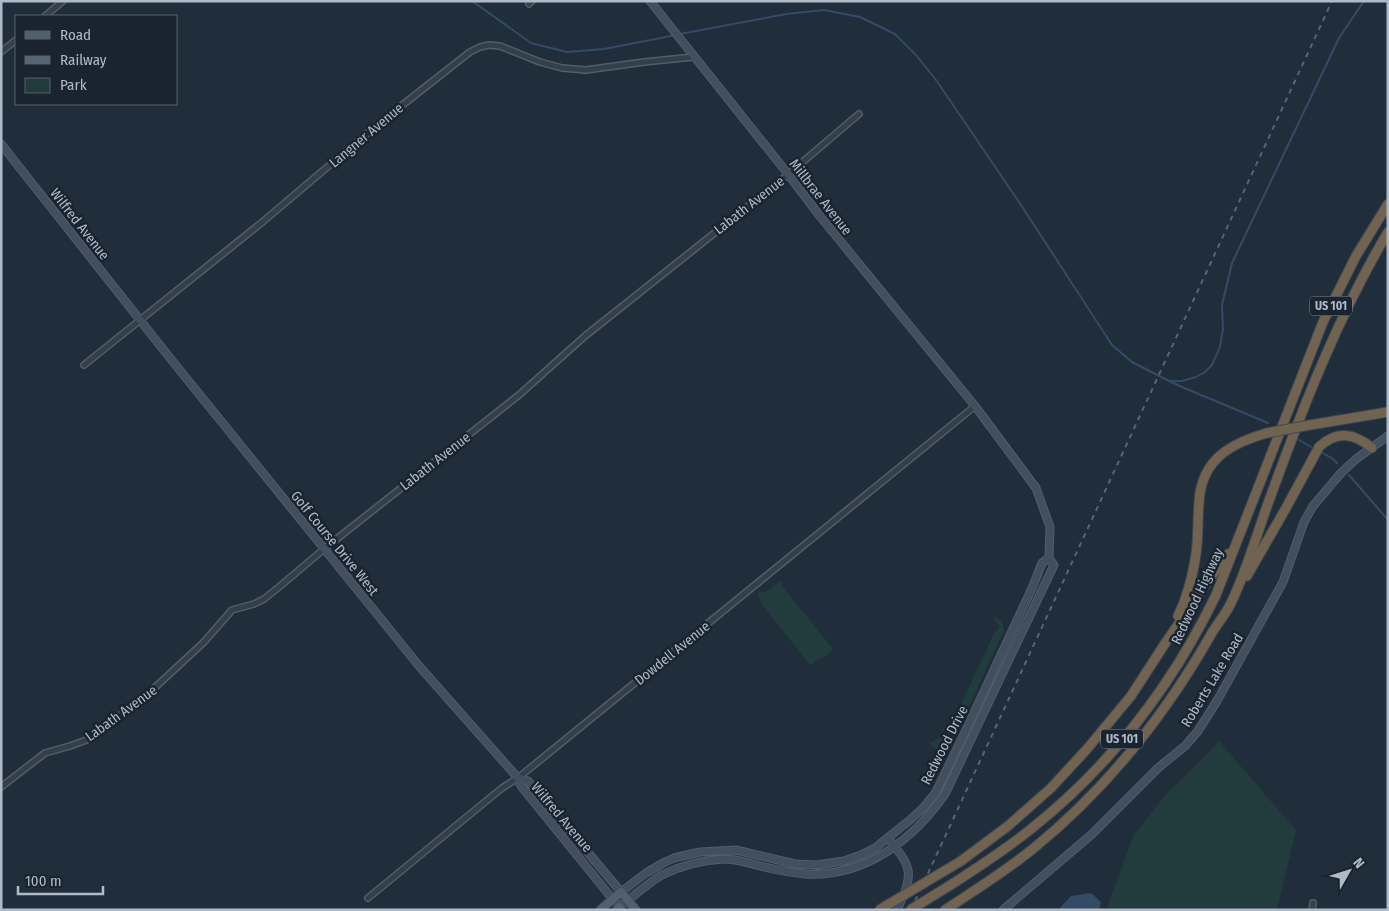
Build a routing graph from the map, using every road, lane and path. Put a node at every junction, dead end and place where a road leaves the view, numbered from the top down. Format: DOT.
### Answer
graph roads {
  1 [pos="63,1"];
  2 [pos="650,1"];
  3 [pos="46,15"];
  4 [pos="15,41"];
  5 [pos="1,52"];
  6 [pos="693,56"];
  7 [pos="859,114"];
  8 [pos="1,144"];
  9 [pos="788,174"];
  10 [pos="1388,204"];
  11 [pos="1388,232"];
  12 [pos="139,320"];
  13 [pos="84,365"];
  14 [pos="975,406"];
  15 [pos="1388,412"];
  16 [pos="1388,436"];
  17 [pos="1372,448"];
  18 [pos="1236,544"];
  19 [pos="324,549"];
  20 [pos="1049,558"];
  21 [pos="1230,605"];
  22 [pos="1166,642"];
  23 [pos="518,778"];
  24 [pos="1,788"];
  25 [pos="888,838"];
  26 [pos="895,846"];
  27 [pos="700,852"];
  28 [pos="772,860"];
  29 [pos="701,862"];
  30 [pos="838,862"];
  31 [pos="770,869"];
  32 [pos="840,872"];
  33 [pos="621,892"];
  34 [pos="368,898"];
  35 [pos="613,899"];
  36 [pos="628,900"];
  37 [pos="1314,903"];
  38 [pos="619,909"];
  39 [pos="600,910"];
  40 [pos="636,910"];
  41 [pos="878,910"];
  42 [pos="897,910"];
  43 [pos="910,910"];
  44 [pos="945,910"];
  45 [pos="1003,910"];
  46 [pos="1312,910"];
  1 -- 3 [label="street"];
  2 -- 6 [label="street, Millbrae Avenue"];
  4 -- 5 [label="street"];
  6 -- 9 [label="street, Millbrae Avenue"];
  6 -- 12 [label="street, Langner Avenue"];
  7 -- 9 [label="street, Labath Avenue"];
  8 -- 12 [label="street, Wilfred Avenue"];
  9 -- 14 [label="street, Millbrae Avenue"];
  9 -- 19 [label="street, Labath Avenue"];
  10 -- 18 [label="highway, Redwood Highway / US 101"];
  11 -- 21 [label="highway, Redwood Highway / US 101"];
  12 -- 13 [label="street, Langner Avenue"];
  12 -- 19 [label="street, Golf Course Drive West"];
  14 -- 20 [label="street, Redwood Drive"];
  14 -- 23 [label="street, Dowdell Avenue"];
  15 -- 22 [label="highway, bridge"];
  16 -- 17 [label="street, Roberts Lake Road"];
  17 -- 21 [label="highway"];
  17 -- 45 [label="street, Roberts Lake Road"];
  18 -- 22 [label="highway"];
  18 -- 43 [label="highway, Redwood Highway / US 101, bridge"];
  19 -- 23 [label="street, Golf Course Drive West"];
  19 -- 24 [label="street, Labath Avenue"];
  20 -- 25 [label="street, Redwood Drive"];
  20 -- 26 [label="street, Redwood Drive"];
  21 -- 44 [label="highway, Redwood Highway / US 101"];
  22 -- 41 [label="highway, bridge"];
  23 -- 33 [label="street, Wilfred Avenue"];
  23 -- 34 [label="street, Dowdell Avenue"];
  23 -- 35 [label="street, Wilfred Avenue"];
  25 -- 26 [label="street"];
  25 -- 30 [label="street, Redwood Drive"];
  26 -- 32 [label="street, Redwood Drive"];
  26 -- 42 [label="street"];
  27 -- 28 [label="street, Redwood Drive"];
  27 -- 29 [label="street"];
  27 -- 33 [label="street, Redwood Drive"];
  28 -- 30 [label="street, Redwood Drive"];
  28 -- 31 [label="street"];
  29 -- 31 [label="street, Redwood Drive"];
  29 -- 36 [label="street, Redwood Drive"];
  30 -- 32 [label="street"];
  31 -- 32 [label="street, Redwood Drive"];
  33 -- 35 [label="main road, Redwood Drive"];
  33 -- 36 [label="main road, Wilfred Avenue"];
  35 -- 38 [label="street, Wilfred Avenue"];
  35 -- 39 [label="main road, Redwood Drive"];
  36 -- 38 [label="street, Redwood Drive"];
  36 -- 40 [label="main road, Wilfred Avenue"];
  37 -- 46 [label="street"];
}
